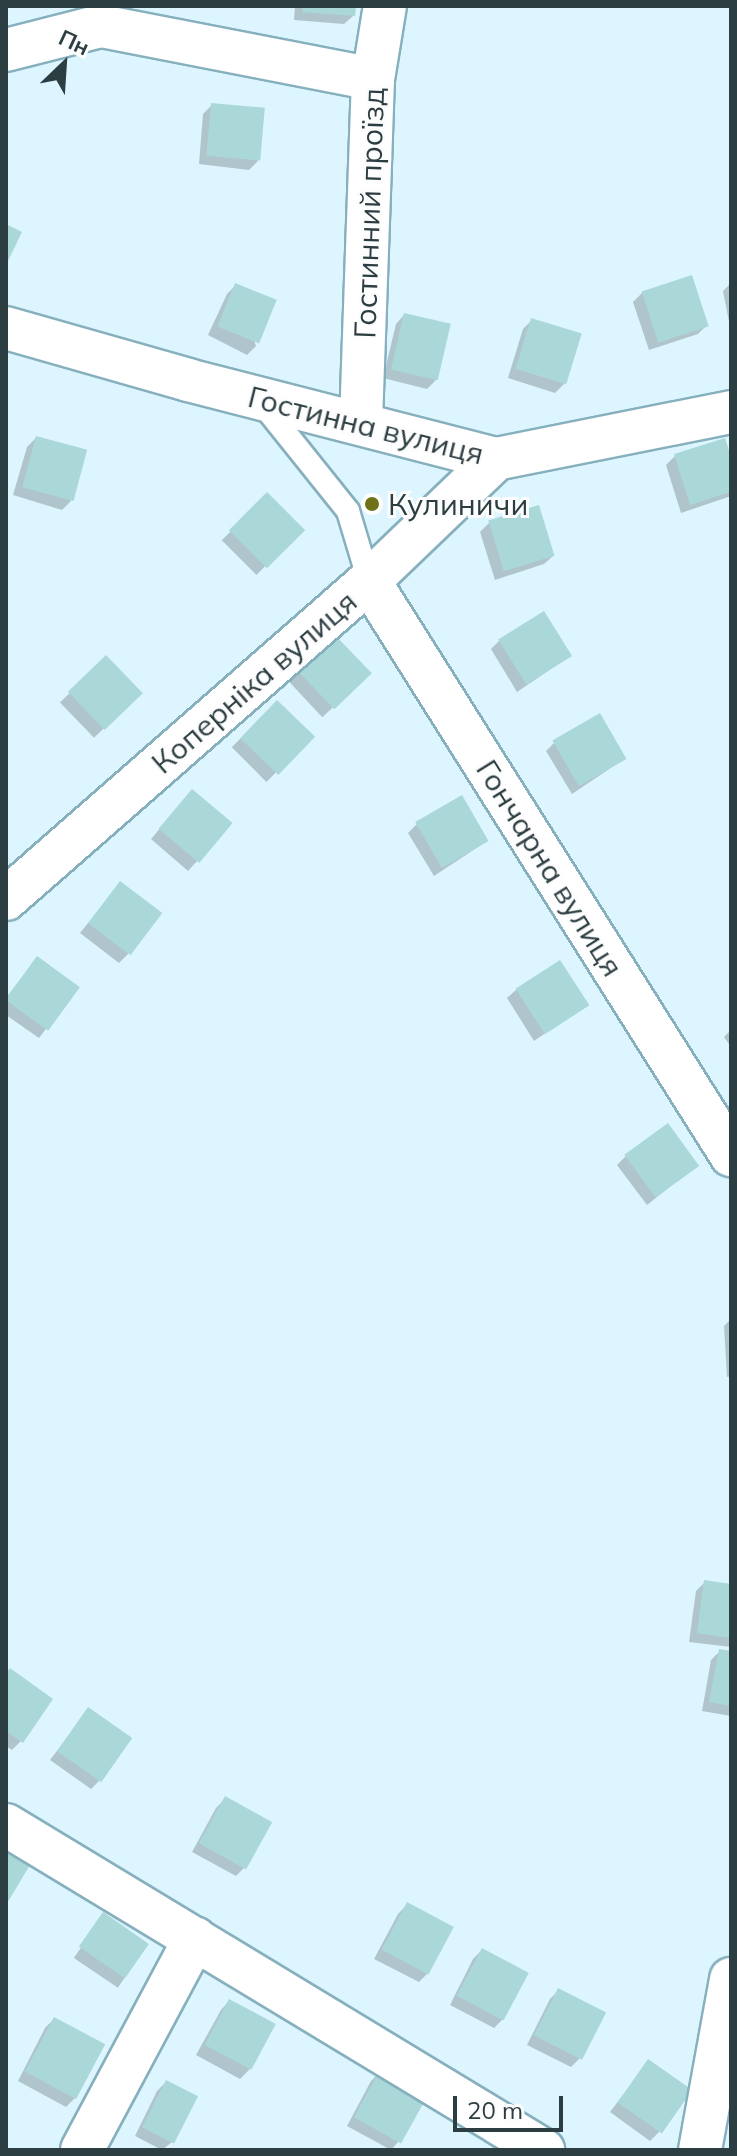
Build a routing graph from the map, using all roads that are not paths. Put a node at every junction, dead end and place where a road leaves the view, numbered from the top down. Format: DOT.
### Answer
graph roads {
  1 [pos="385,6"];
  2 [pos="6,50"];
  3 [pos="373,79"];
  4 [pos="6,328"];
  5 [pos="257,397"];
  6 [pos="731,412"];
  7 [pos="361,422"];
  8 [pos="496,459"];
  9 [pos="369,581"];
  10 [pos="6,899"];
  11 [pos="731,1155"];
  12 [pos="6,1825"];
  13 [pos="195,1938"];
  14 [pos="731,1979"];
  15 [pos="82,2150"];
  16 [pos="543,2150"];
  17 [pos="700,2150"];
  1 -- 3 [label="street, Гостинний проїзд"];
  2 -- 3 [label="street"];
  3 -- 7 [label="street, Гостинний проїзд"];
  4 -- 5 [label="street, Гостинна вулиця"];
  5 -- 7 [label="street, Гостинна вулиця"];
  5 -- 9 [label="lane"];
  6 -- 8 [label="street, Гостинна вулиця"];
  7 -- 8 [label="street, Гостинна вулиця"];
  8 -- 9 [label="street, Коперніка вулиця"];
  9 -- 10 [label="street, Коперніка вулиця"];
  9 -- 11 [label="street, Гончарна вулиця"];
  12 -- 13 [label="street"];
  13 -- 15 [label="street"];
  13 -- 16 [label="street"];
  14 -- 17 [label="street"];
}
